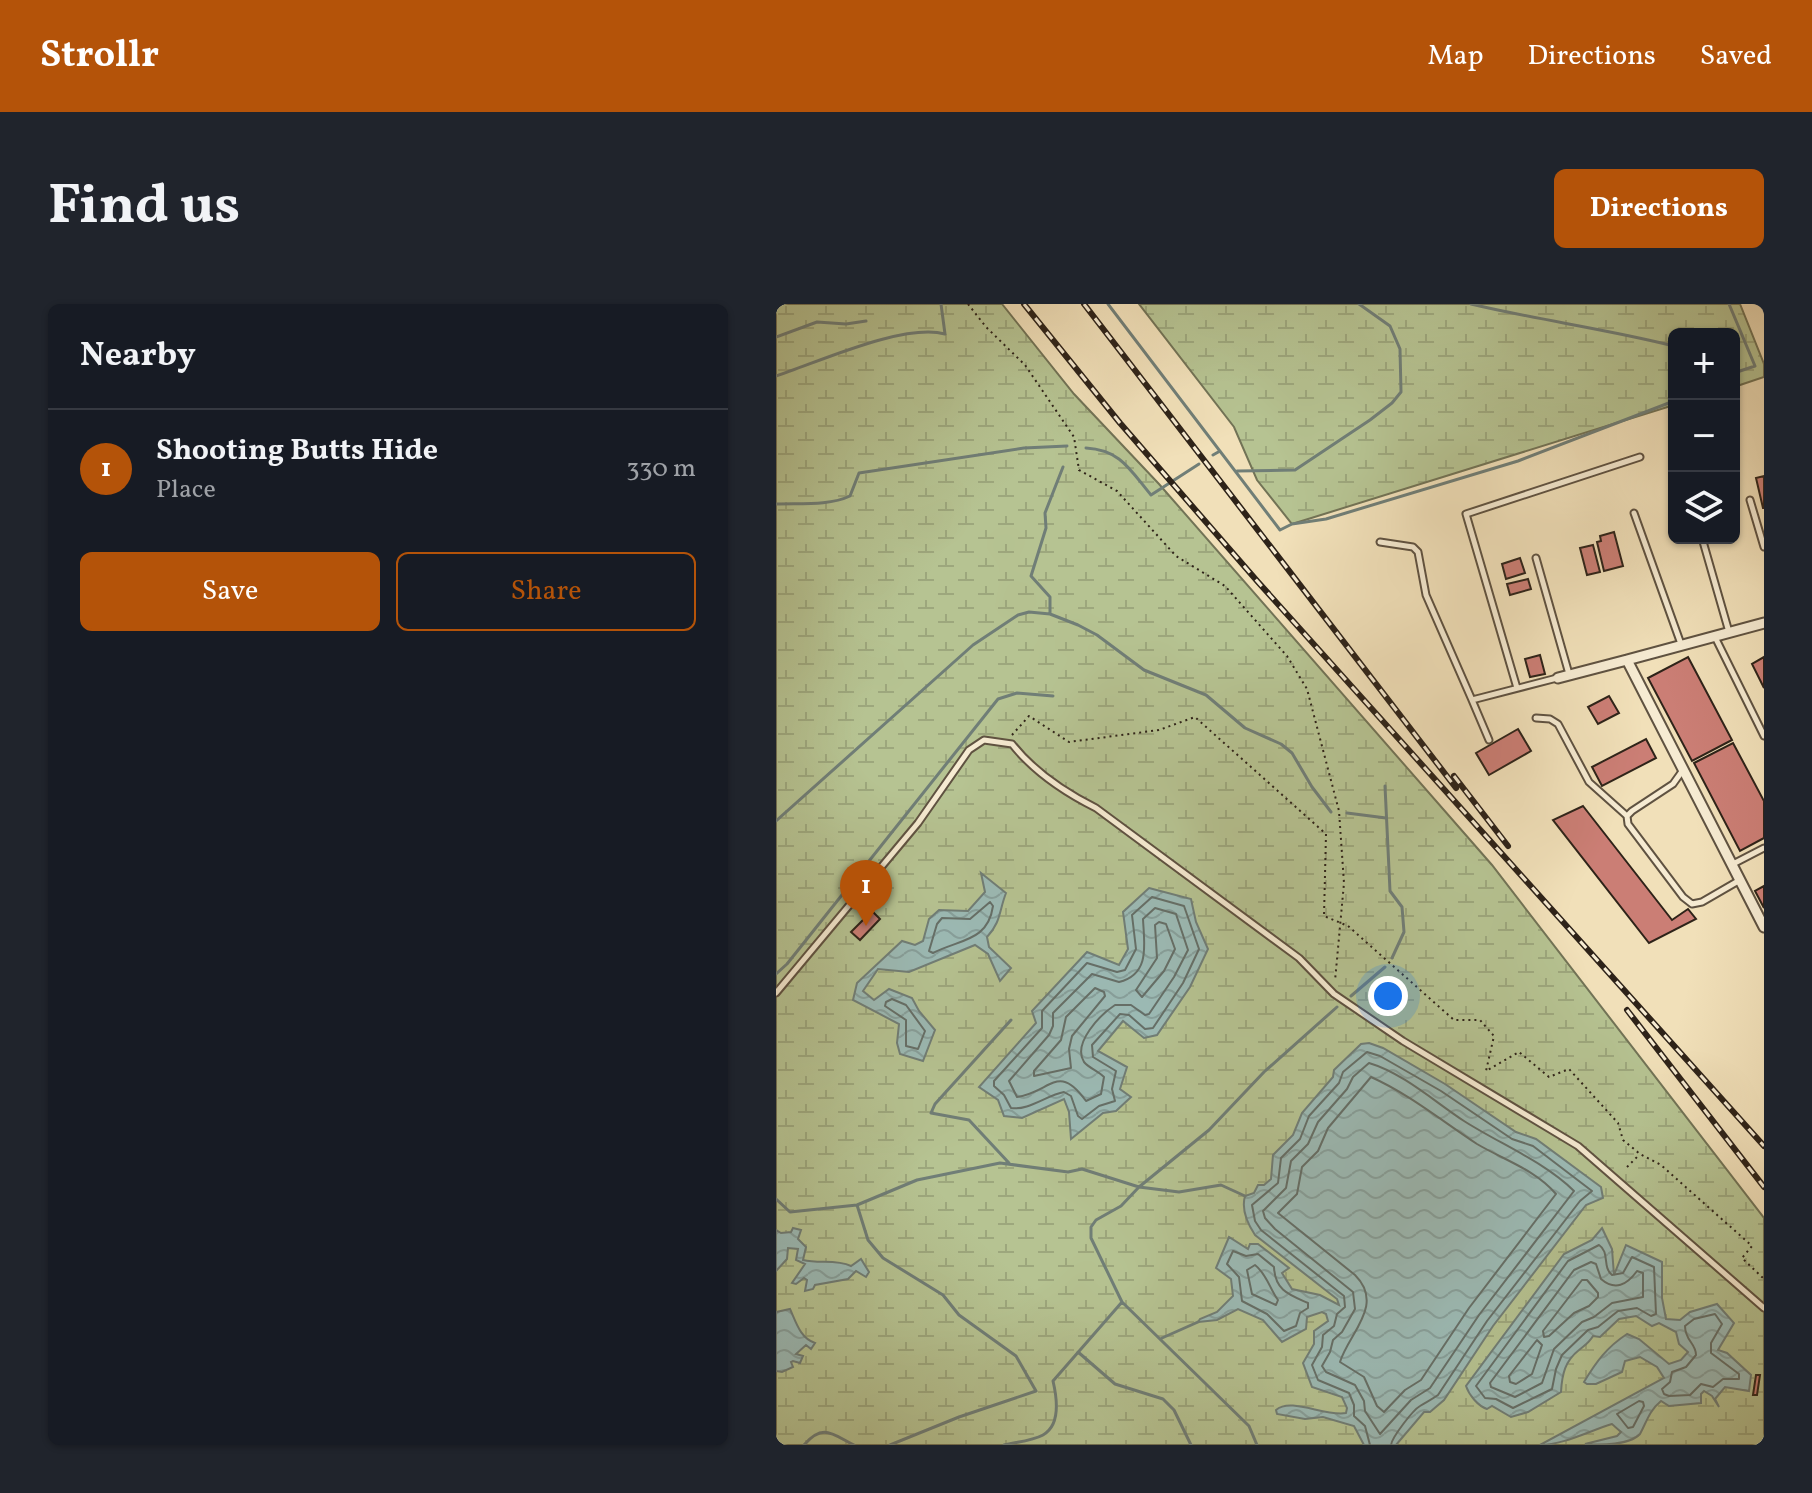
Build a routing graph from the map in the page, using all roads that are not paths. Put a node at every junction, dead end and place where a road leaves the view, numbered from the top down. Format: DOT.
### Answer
graph roads {
  1 [pos="1640,457"];
  2 [pos="1750,500"];
  3 [pos="1634,513"];
  4 [pos="1380,542"];
  5 [pos="1704,544"];
  6 [pos="1764,547"];
  7 [pos="1536,558"];
  8 [pos="1764,623"];
  9 [pos="1730,632"];
  10 [pos="1715,636"];
  11 [pos="1681,645"];
  12 [pos="1627,660"];
  13 [pos="1570,675"];
  14 [pos="1558,678"];
  15 [pos="1517,688"];
  16 [pos="1472,700"];
  17 [pos="1536,718"];
  18 [pos="1764,736"];
  19 [pos="1489,740"];
  20 [pos="1684,770"];
  21 [pos="1627,816"];
  22 [pos="1764,848"];
  23 [pos="1733,864"];
  24 [pos="1741,880"];
  25 [pos="1764,927"];
  26 [pos="776,993"];
  27 [pos="1764,1308"];
  1 -- 15 [label="lane"];
  2 -- 6 [label="lane"];
  3 -- 11 [label="lane"];
  4 -- 16 [label="lane"];
  5 -- 9 [label="lane"];
  7 -- 13 [label="lane"];
  8 -- 9 [label="street"];
  9 -- 10 [label="street"];
  10 -- 11 [label="street"];
  10 -- 18 [label="lane"];
  11 -- 12 [label="street"];
  12 -- 13 [label="street"];
  12 -- 20 [label="street"];
  13 -- 14 [label="street"];
  14 -- 15 [label="lane"];
  15 -- 16 [label="lane"];
  16 -- 19 [label="lane"];
  17 -- 21 [label="lane"];
  20 -- 21 [label="lane"];
  20 -- 23 [label="street"];
  21 -- 24 [label="lane"];
  22 -- 23 [label="lane"];
  23 -- 24 [label="street"];
  24 -- 25 [label="street"];
  26 -- 27 [label="lane"];
}
